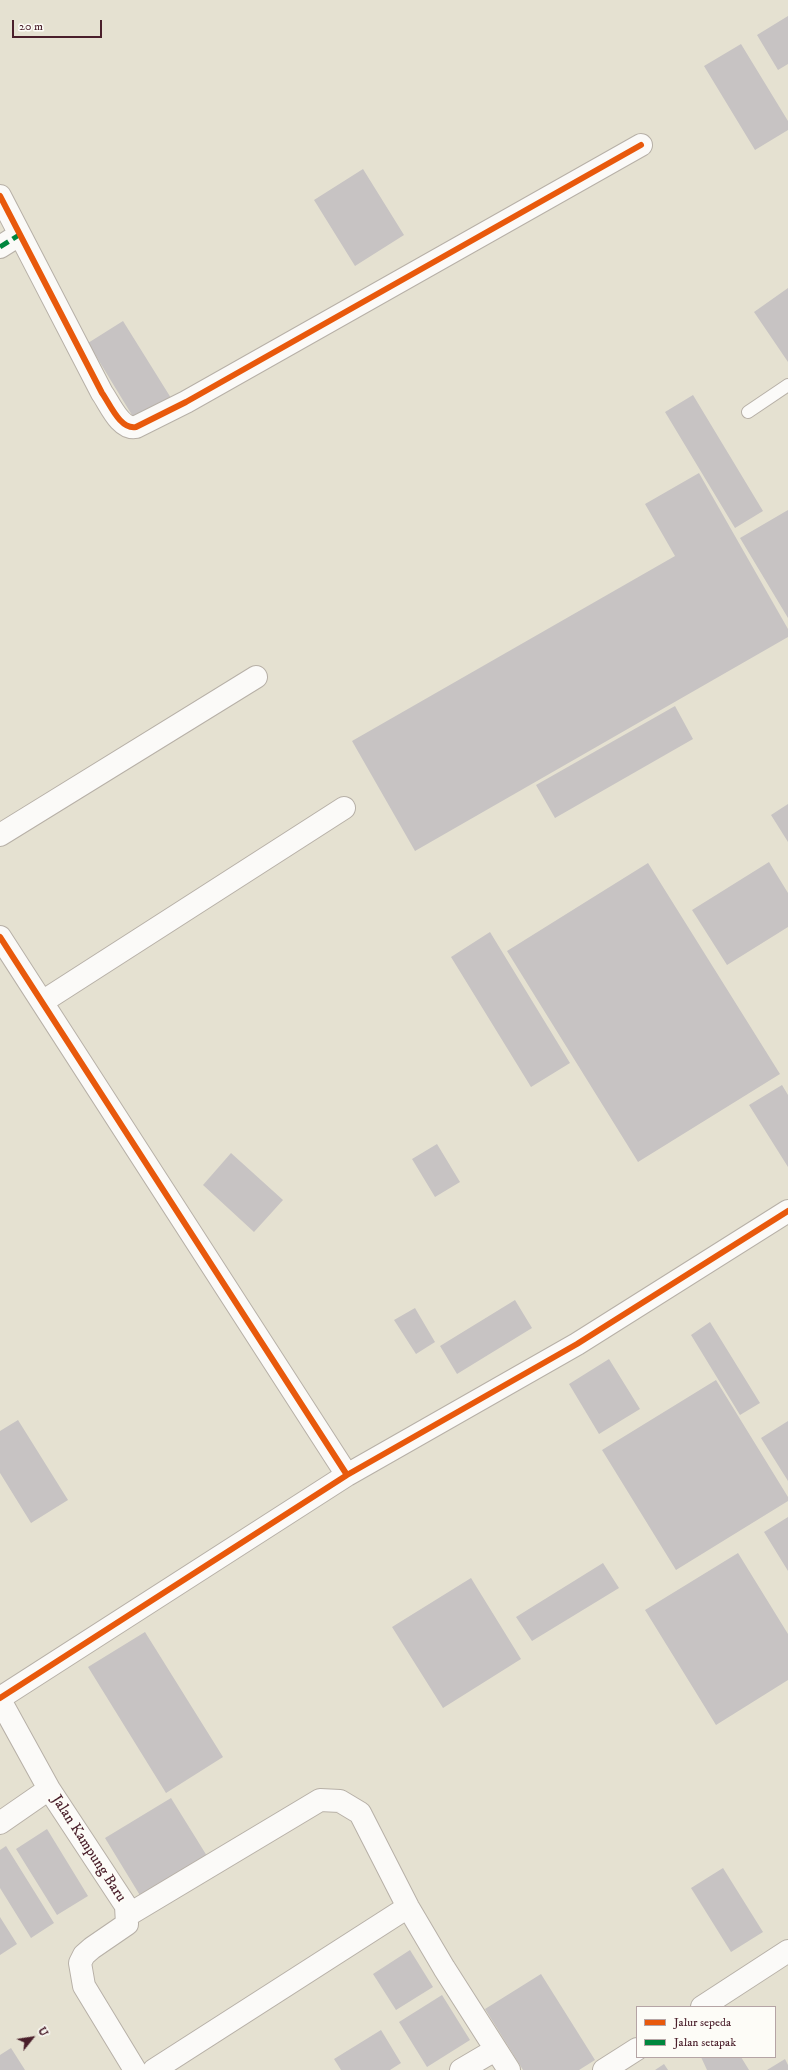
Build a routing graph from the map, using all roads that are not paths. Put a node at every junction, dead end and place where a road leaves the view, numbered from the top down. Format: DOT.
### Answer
graph roads {
  1 [pos="641,145"];
  2 [pos="0,196"];
  3 [pos="19,235"];
  4 [pos="0,247"];
  5 [pos="788,385"];
  6 [pos="748,412"];
  7 [pos="256,678"];
  8 [pos="344,808"];
  9 [pos="0,836"];
  10 [pos="0,937"];
  11 [pos="42,1002"];
  12 [pos="788,1211"];
  13 [pos="347,1475"];
  14 [pos="0,1699"];
  15 [pos="49,1790"];
  16 [pos="0,1823"];
  17 [pos="408,1907"];
  18 [pos="128,1915"];
  19 [pos="788,1951"];
  20 [pos="704,2006"];
  21 [pos="495,2050"];
  22 [pos="636,2050"];
  23 [pos="135,2070"];
  24 [pos="154,2070"];
  25 [pos="461,2070"];
  26 [pos="509,2070"];
  27 [pos="604,2070"];
  1 -- 3 [label="street"];
  2 -- 3 [label="street"];
  3 -- 4 [label="street"];
  5 -- 6 [label="lane"];
  7 -- 9 [label="street"];
  8 -- 11 [label="street"];
  10 -- 11 [label="street"];
  11 -- 13 [label="street"];
  12 -- 13 [label="street"];
  13 -- 14 [label="street"];
  14 -- 15 [label="street, Jalan Kampung Baru"];
  15 -- 16 [label="street"];
  15 -- 18 [label="street, Jalan Kampung Baru"];
  17 -- 18 [label="street"];
  17 -- 21 [label="street"];
  17 -- 24 [label="street"];
  18 -- 23 [label="street, Jalan Kampung Baru"];
  19 -- 20 [label="street"];
  21 -- 25 [label="street"];
  21 -- 26 [label="street"];
  22 -- 27 [label="street"];
}
